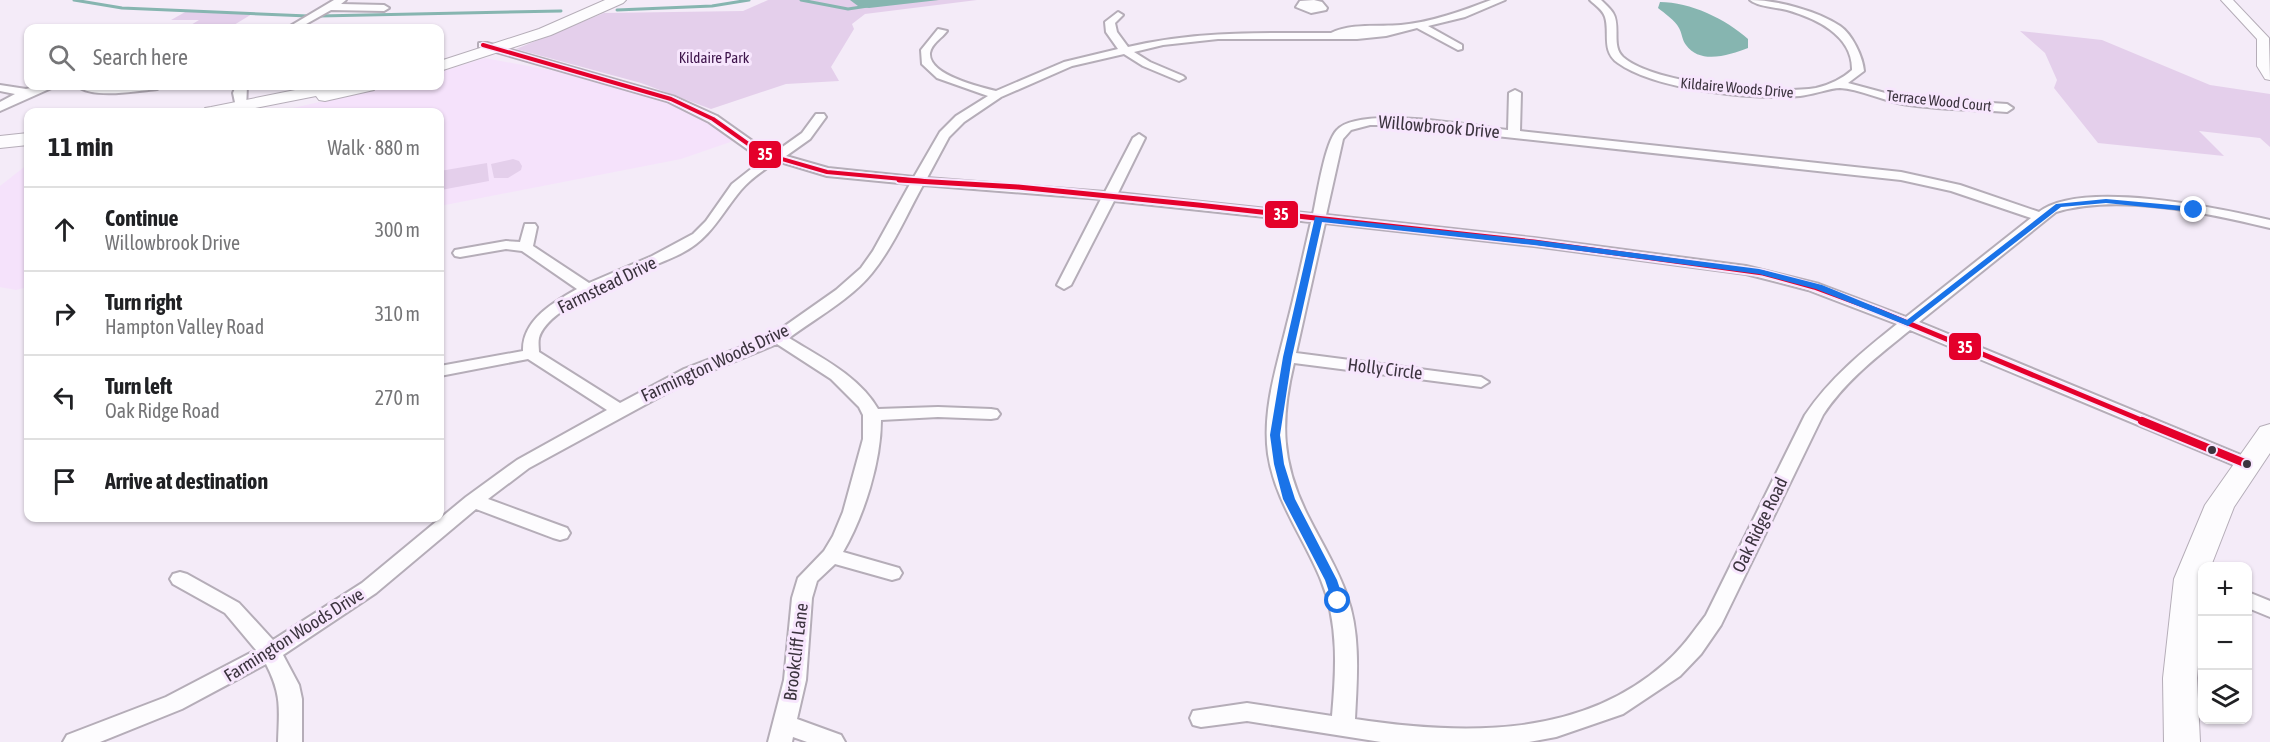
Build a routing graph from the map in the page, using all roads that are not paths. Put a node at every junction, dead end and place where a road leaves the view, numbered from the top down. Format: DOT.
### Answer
graph roads {
  1 [pos="342,0"];
  2 [pos="600,0"];
  3 [pos="618,0"];
  4 [pos="1500,0"];
  5 [pos="1595,0"];
  6 [pos="1755,0"];
  7 [pos="2227,0"];
  8 [pos="1459,4"];
  9 [pos="329,7"];
  10 [pos="384,8"];
  11 [pos="1314,10"];
  12 [pos="1472,12"];
  13 [pos="1118,15"];
  14 [pos="299,24"];
  15 [pos="1419,26"];
  16 [pos="942,31"];
  17 [pos="1335,35"];
  18 [pos="489,47"];
  19 [pos="1458,47"];
  20 [pos="1126,49"];
  21 [pos="444,57"];
  22 [pos="444,64"];
  23 [pos="2270,76"];
  24 [pos="1179,78"];
  25 [pos="1836,84"];
  26 [pos="0,88"];
  27 [pos="36,90"];
  28 [pos="240,90"];
  29 [pos="323,90"];
  30 [pos="348,90"];
  31 [pos="26,93"];
  32 [pos="1515,93"];
  33 [pos="997,95"];
  34 [pos="0,107"];
  35 [pos="244,108"];
  36 [pos="253,108"];
  37 [pos="255,108"];
  38 [pos="2007,108"];
  39 [pos="820,117"];
  40 [pos="1514,133"];
  41 [pos="1139,138"];
  42 [pos="24,139"];
  43 [pos="0,141"];
  44 [pos="24,146"];
  45 [pos="0,149"];
  46 [pos="774,158"];
  47 [pos="920,181"];
  48 [pos="1109,196"];
  49 [pos="2040,217"];
  50 [pos="1318,219"];
  51 [pos="2270,224"];
  52 [pos="530,227"];
  53 [pos="525,247"];
  54 [pos="460,253"];
  55 [pos="1064,285"];
  56 [pos="589,290"];
  57 [pos="1908,323"];
  58 [pos="778,338"];
  59 [pos="531,354"];
  60 [pos="1288,357"];
  61 [pos="444,370"];
  62 [pos="1481,382"];
  63 [pos="618,410"];
  64 [pos="991,414"];
  65 [pos="872,415"];
  66 [pos="2270,433"];
  67 [pos="2247,464"];
  68 [pos="473,501"];
  69 [pos="560,532"];
  70 [pos="831,556"];
  71 [pos="892,573"];
  72 [pos="180,579"];
  73 [pos="2196,581"];
  74 [pos="2252,602"];
  75 [pos="2270,609"];
  76 [pos="271,652"];
  77 [pos="1201,718"];
  78 [pos="1343,727"];
  79 [pos="782,733"];
  80 [pos="75,742"];
  81 [pos="290,742"];
  82 [pos="833,742"];
  83 [pos="2182,742"];
  1 -- 9 [label="street"];
  2 -- 18 [label="main road"];
  3 -- 18 [label="main road"];
  4 -- 12 [label="street, Farmington Woods Drive"];
  5 -- 25 [label="street, Kildaire Woods Drive"];
  6 -- 25 [label="street, Kildaire Woods Drive"];
  7 -- 23 [label="street"];
  8 -- 12 [label="street"];
  9 -- 10 [label="street"];
  9 -- 14 [label="street"];
  11 -- 17 [label="street"];
  12 -- 15 [label="street, Farmington Woods Drive"];
  13 -- 20 [label="street"];
  15 -- 17 [label="street, Farmington Woods Drive"];
  15 -- 19 [label="street"];
  16 -- 33 [label="street"];
  17 -- 20 [label="street, Farmington Woods Drive"];
  18 -- 21 [label="main road"];
  18 -- 22 [label="main road"];
  18 -- 46 [label="street"];
  20 -- 24 [label="street"];
  20 -- 33 [label="street, Farmington Woods Drive"];
  25 -- 38 [label="street, Terrace Wood Court"];
  26 -- 31 [label="street"];
  27 -- 31 [label="street"];
  28 -- 35 [label="street"];
  29 -- 36 [label="main road"];
  30 -- 37 [label="main road"];
  31 -- 34 [label="street"];
  32 -- 40 [label="street"];
  33 -- 47 [label="street, Farmington Woods Drive"];
  39 -- 46 [label="street, Farmstead Drive"];
  40 -- 49 [label="street, Willowbrook Drive"];
  40 -- 50 [label="street, Willowbrook Drive"];
  41 -- 48 [label="street"];
  42 -- 43 [label="main road"];
  44 -- 45 [label="main road"];
  46 -- 47 [label="street"];
  46 -- 56 [label="street, Farmstead Drive"];
  47 -- 48 [label="street"];
  47 -- 58 [label="street, Farmington Woods Drive"];
  48 -- 50 [label="street"];
  48 -- 55 [label="street"];
  49 -- 51 [label="street, Oak Ridge Road"];
  49 -- 57 [label="street, Oak Ridge Road"];
  50 -- 57 [label="street"];
  50 -- 60 [label="street, Willowbrook Drive"];
  52 -- 53 [label="street"];
  53 -- 54 [label="street"];
  53 -- 56 [label="street"];
  56 -- 59 [label="street, Farmstead Drive"];
  57 -- 67 [label="street"];
  57 -- 78 [label="street, Oak Ridge Road"];
  58 -- 63 [label="street, Farmington Woods Drive"];
  58 -- 65 [label="street"];
  59 -- 61 [label="street"];
  59 -- 63 [label="street"];
  60 -- 62 [label="street, Holly Circle"];
  60 -- 78 [label="street, Willowbrook Drive"];
  63 -- 68 [label="street, Farmington Woods Drive"];
  64 -- 65 [label="street"];
  65 -- 70 [label="street, Brookcliff Lane"];
  66 -- 67 [label="main road"];
  67 -- 73 [label="main road"];
  68 -- 69 [label="street"];
  68 -- 76 [label="street, Farmington Woods Drive"];
  70 -- 71 [label="street"];
  70 -- 79 [label="street, Brookcliff Lane"];
  72 -- 76 [label="street"];
  73 -- 83 [label="main road"];
  74 -- 75 [label="street"];
  76 -- 80 [label="street, Farmington Woods Drive"];
  76 -- 81 [label="street"];
  77 -- 78 [label="street, Oak Ridge Road"];
  79 -- 82 [label="street"];
}
